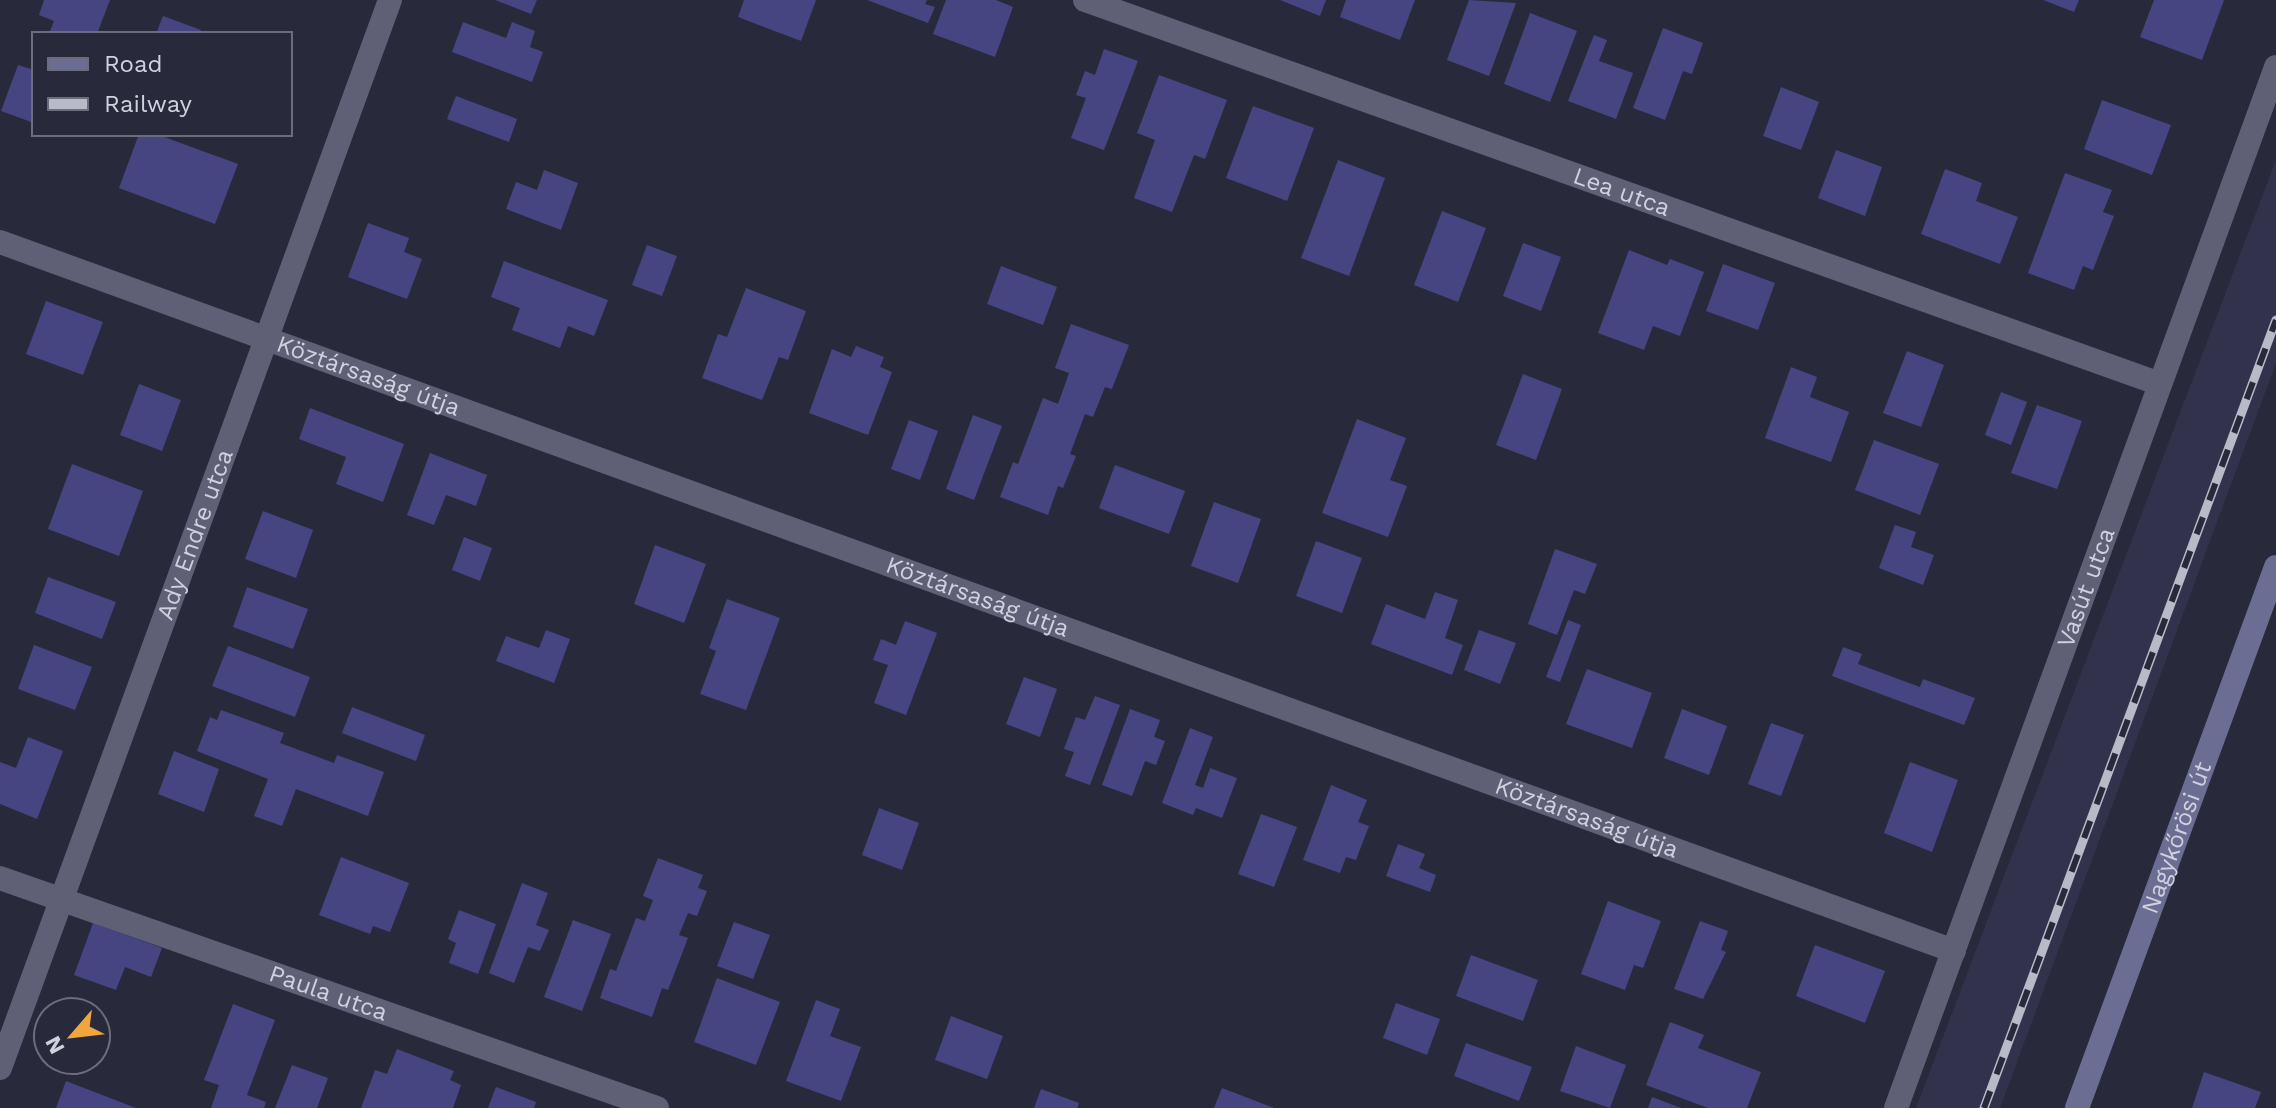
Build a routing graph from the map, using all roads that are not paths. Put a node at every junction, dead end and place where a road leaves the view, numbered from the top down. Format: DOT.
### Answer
graph roads {
  1 [pos="390,0"];
  2 [pos="1085,0"];
  3 [pos="2276,67"];
  4 [pos="0,242"];
  5 [pos="268,340"];
  6 [pos="2160,384"];
  7 [pos="2276,567"];
  8 [pos="0,878"];
  9 [pos="60,900"];
  10 [pos="1954,951"];
  11 [pos="0,1068"];
  12 [pos="657,1108"];
  13 [pos="1896,1108"];
  14 [pos="2077,1108"];
  1 -- 5 [label="street, Ady Endre utca"];
  2 -- 6 [label="street, Lea utca"];
  3 -- 6 [label="street, Vasút utca"];
  4 -- 5 [label="street, Köztársaság útja"];
  5 -- 9 [label="street, Ady Endre utca"];
  5 -- 10 [label="street, Köztársaság útja"];
  6 -- 10 [label="street, Vasút utca"];
  7 -- 14 [label="main road, Nagykőrösi út"];
  8 -- 9 [label="street, Paula utca"];
  9 -- 11 [label="street, Ady Endre utca"];
  9 -- 12 [label="street, Paula utca"];
  10 -- 13 [label="street, Vasút utca"];
}
